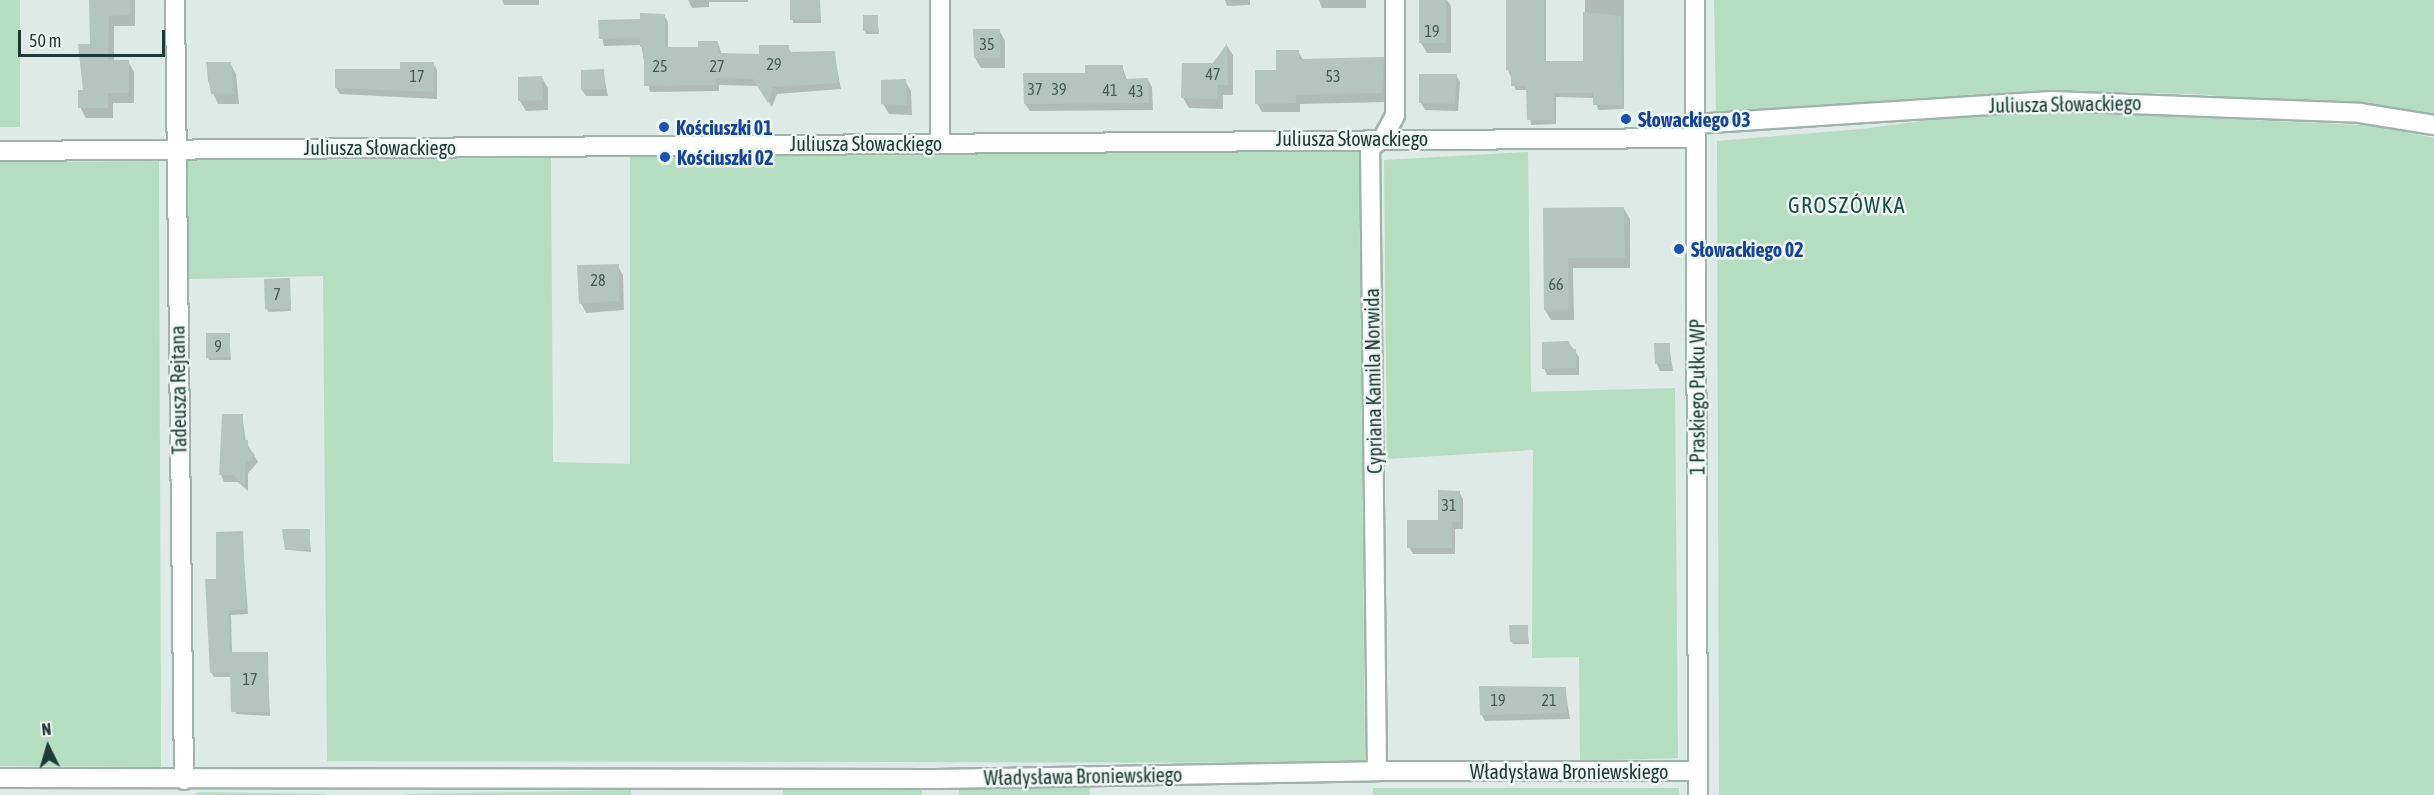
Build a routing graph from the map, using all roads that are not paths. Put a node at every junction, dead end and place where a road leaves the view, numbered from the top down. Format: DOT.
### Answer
graph roads {
  1 [pos="175,0"];
  2 [pos="940,0"];
  3 [pos="1395,0"];
  4 [pos="1695,0"];
  5 [pos="2434,125"];
  6 [pos="1695,131"];
  7 [pos="1383,138"];
  8 [pos="940,142"];
  9 [pos="175,148"];
  10 [pos="0,151"];
  11 [pos="1377,771"];
  12 [pos="1698,771"];
  13 [pos="0,778"];
  14 [pos="183,780"];
  15 [pos="936,787"];
  16 [pos="1698,795"];
  1 -- 9 [label="street, Tadeusza Rejtana"];
  2 -- 8 [label="street"];
  3 -- 7 [label="street, Cypriana Kamila Norwida"];
  4 -- 6 [label="street, 1 Praskiego Pułku WP"];
  5 -- 6 [label="street, Juliusza Słowackiego"];
  6 -- 7 [label="street, Juliusza Słowackiego"];
  6 -- 12 [label="street, 1 Praskiego Pułku WP"];
  7 -- 8 [label="street, Juliusza Słowackiego"];
  7 -- 11 [label="street, Cypriana Kamila Norwida"];
  8 -- 9 [label="street, Juliusza Słowackiego"];
  9 -- 10 [label="street, Juliusza Słowackiego"];
  9 -- 14 [label="street, Tadeusza Rejtana"];
  11 -- 12 [label="street, Władysława Broniewskiego"];
  11 -- 15 [label="street, Władysława Broniewskiego"];
  12 -- 16 [label="street, 1 Praskiego Pułku WP"];
  13 -- 14 [label="street, Władysława Broniewskiego"];
  14 -- 15 [label="street, Władysława Broniewskiego"];
}
